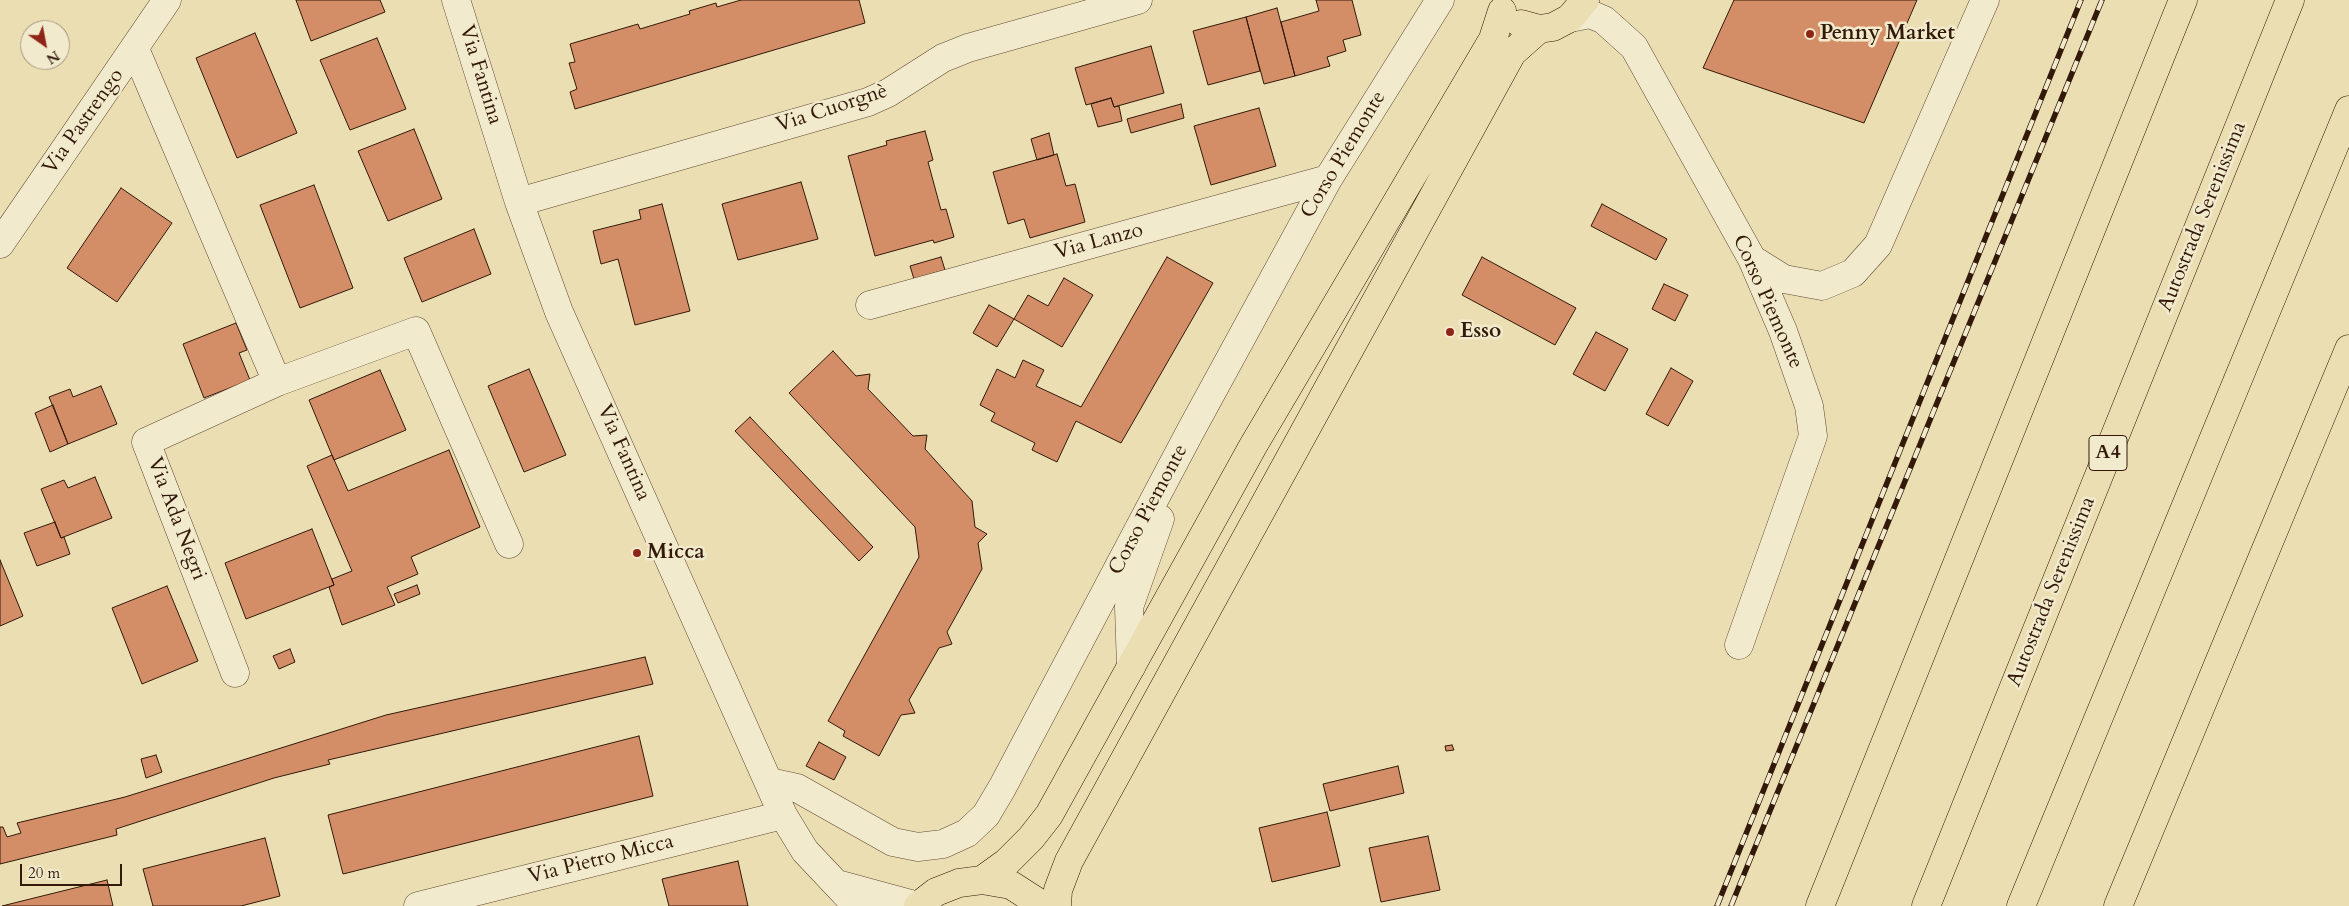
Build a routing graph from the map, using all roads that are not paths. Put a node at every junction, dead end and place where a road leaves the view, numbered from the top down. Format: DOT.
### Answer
graph roads {
  1 [pos="168,0"];
  2 [pos="456,0"];
  3 [pos="1138,0"];
  4 [pos="1440,0"];
  5 [pos="1598,0"];
  6 [pos="1985,0"];
  7 [pos="2183,0"];
  8 [pos="2290,0"];
  9 [pos="1499,6"];
  10 [pos="1578,9"];
  11 [pos="1539,29"];
  12 [pos="1614,29"];
  13 [pos="135,49"];
  14 [pos="2349,110"];
  15 [pos="1328,179"];
  16 [pos="519,202"];
  17 [pos="0,244"];
  18 [pos="1752,259"];
  19 [pos="870,305"];
  20 [pos="2349,349"];
  21 [pos="277,382"];
  22 [pos="1190,432"];
  23 [pos="509,544"];
  24 [pos="1739,645"];
  25 [pos="1131,667"];
  26 [pos="235,674"];
  27 [pos="769,782"];
  28 [pos="783,815"];
  29 [pos="982,880"];
  30 [pos="837,884"];
  31 [pos="418,906"];
  32 [pos="857,906"];
  33 [pos="918,906"];
  34 [pos="1041,906"];
  35 [pos="1057,906"];
  36 [pos="1820,906"];
  37 [pos="1926,906"];
  38 [pos="2021,906"];
  39 [pos="2118,906"];
  1 -- 13 [label="street, Via Pastrengo"];
  2 -- 16 [label="street, Via Fantina"];
  3 -- 16 [label="street, Via Cuorgnè"];
  4 -- 15 [label="street, Corso Piemonte"];
  5 -- 12 [label="street"];
  6 -- 18 [label="street"];
  7 -- 36 [label="main road"];
  8 -- 37 [label="main road, Autostrada Serenissima / A4"];
  9 -- 11 [label="main road"];
  9 -- 25 [label="main road"];
  10 -- 11 [label="main road"];
  10 -- 12 [label="street, Corso Piemonte"];
  11 -- 35 [label="main road"];
  12 -- 18 [label="street, Corso Piemonte"];
  13 -- 17 [label="street, Via Pastrengo"];
  13 -- 21 [label="street"];
  14 -- 38 [label="main road"];
  15 -- 19 [label="street, Via Lanzo"];
  15 -- 22 [label="street, Corso Piemonte"];
  16 -- 27 [label="street, Via Fantina"];
  18 -- 24 [label="street, Corso Piemonte"];
  20 -- 39 [label="main road"];
  21 -- 23 [label="street, Via Ada Negri"];
  21 -- 26 [label="street, Via Ada Negri"];
  22 -- 25 [label="street"];
  22 -- 27 [label="street, Corso Piemonte"];
  25 -- 29 [label="main road"];
  27 -- 28 [label="street, Via Fantina"];
  28 -- 30 [label="street, Via Fantina"];
  28 -- 31 [label="street, Via Pietro Micca"];
  29 -- 33 [label="main road"];
  29 -- 34 [label="main road"];
  30 -- 32 [label="street, Via Fantina"];
  30 -- 33 [label="street"];
}
